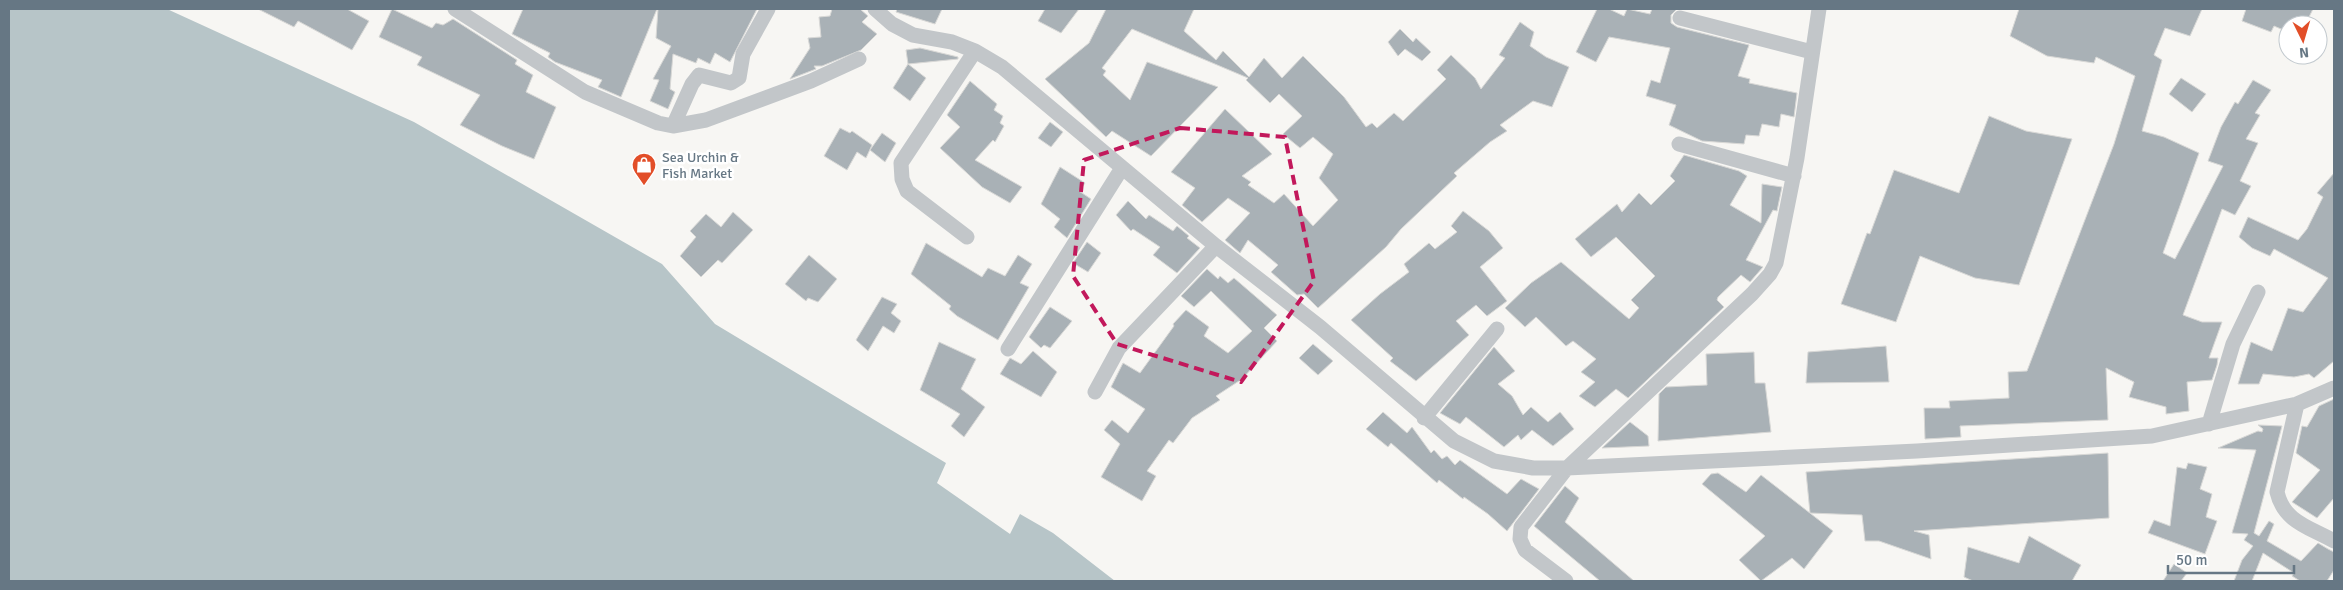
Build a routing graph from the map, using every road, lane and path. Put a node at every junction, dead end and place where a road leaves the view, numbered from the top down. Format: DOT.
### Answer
graph roads {
  1 [pos="456,9"];
  2 [pos="768,9"];
  3 [pos="875,9"];
  4 [pos="1819,9"];
  5 [pos="1680,18"];
  6 [pos="975,51"];
  7 [pos="1812,52"];
  8 [pos="859,59"];
  9 [pos="673,126"];
  10 [pos="1679,144"];
  11 [pos="1122,168"];
  12 [pos="1794,176"];
  13 [pos="967,237"];
  14 [pos="1216,246"];
  15 [pos="2258,292"];
  16 [pos="1497,329"];
  17 [pos="1008,349"];
  18 [pos="2334,388"];
  19 [pos="1095,392"];
  20 [pos="2297,404"];
  21 [pos="1424,418"];
  22 [pos="2209,424"];
  23 [pos="1567,468"];
  24 [pos="2334,541"];
  25 [pos="1566,581"];
  1 -- 9 [label="street"];
  2 -- 9 [label="street"];
  3 -- 6 [label="street"];
  4 -- 7 [label="street"];
  5 -- 7 [label="street"];
  6 -- 11 [label="street"];
  6 -- 13 [label="street"];
  7 -- 12 [label="street"];
  8 -- 9 [label="street"];
  10 -- 12 [label="street"];
  11 -- 14 [label="street"];
  11 -- 17 [label="street"];
  12 -- 23 [label="street"];
  14 -- 19 [label="street"];
  14 -- 21 [label="street"];
  15 -- 22 [label="street"];
  16 -- 21 [label="street"];
  18 -- 20 [label="street"];
  20 -- 22 [label="street"];
  20 -- 24 [label="street"];
  21 -- 23 [label="street"];
  22 -- 23 [label="street"];
  23 -- 25 [label="street"];
}
